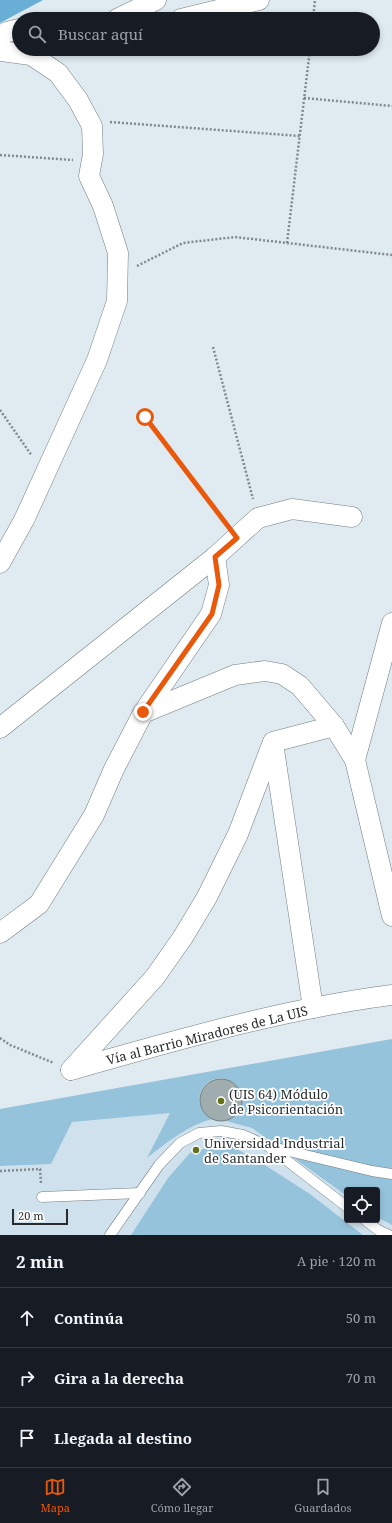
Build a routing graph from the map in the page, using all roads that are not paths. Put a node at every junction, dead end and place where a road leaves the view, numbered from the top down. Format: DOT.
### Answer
graph roads {
  1 [pos="156,0"];
  2 [pos="259,0"];
  3 [pos="131,12"];
  4 [pos="210,12"];
  5 [pos="12,31"];
  6 [pos="0,36"];
  7 [pos="0,51"];
  8 [pos="12,52"];
  9 [pos="34,56"];
  10 [pos="352,517"];
  11 [pos="215,557"];
  12 [pos="0,563"];
  13 [pos="392,623"];
  14 [pos="143,712"];
  15 [pos="334,726"];
  16 [pos="0,728"];
  17 [pos="273,742"];
  18 [pos="355,760"];
  19 [pos="392,916"];
  20 [pos="0,933"];
  21 [pos="391,990"];
  22 [pos="313,1008"];
  23 [pos="268,1146"];
  24 [pos="392,1174"];
  25 [pos="140,1192"];
  26 [pos="42,1197"];
  27 [pos="344,1204"];
  28 [pos="369,1223"];
  29 [pos="110,1235"];
  30 [pos="389,1235"];
  1 -- 3 [label="street"];
  2 -- 4 [label="street"];
  5 -- 6 [label="street"];
  7 -- 8 [label="street"];
  9 -- 12 [label="street"];
  10 -- 11 [label="street"];
  11 -- 14 [label="street"];
  11 -- 16 [label="street"];
  13 -- 18 [label="street"];
  14 -- 15 [label="street"];
  14 -- 20 [label="street"];
  15 -- 17 [label="street"];
  15 -- 18 [label="street"];
  17 -- 22 [label="street"];
  17 -- 22 [label="street, Vía al Barrio Miradores de La UIS"];
  18 -- 19 [label="street"];
  21 -- 22 [label="street, Vía al Barrio Miradores de La UIS"];
  23 -- 24 [label="lane"];
  23 -- 25 [label="lane"];
  23 -- 27 [label="lane"];
  25 -- 26 [label="lane"];
  25 -- 29 [label="lane"];
  28 -- 30 [label="lane"];
}
